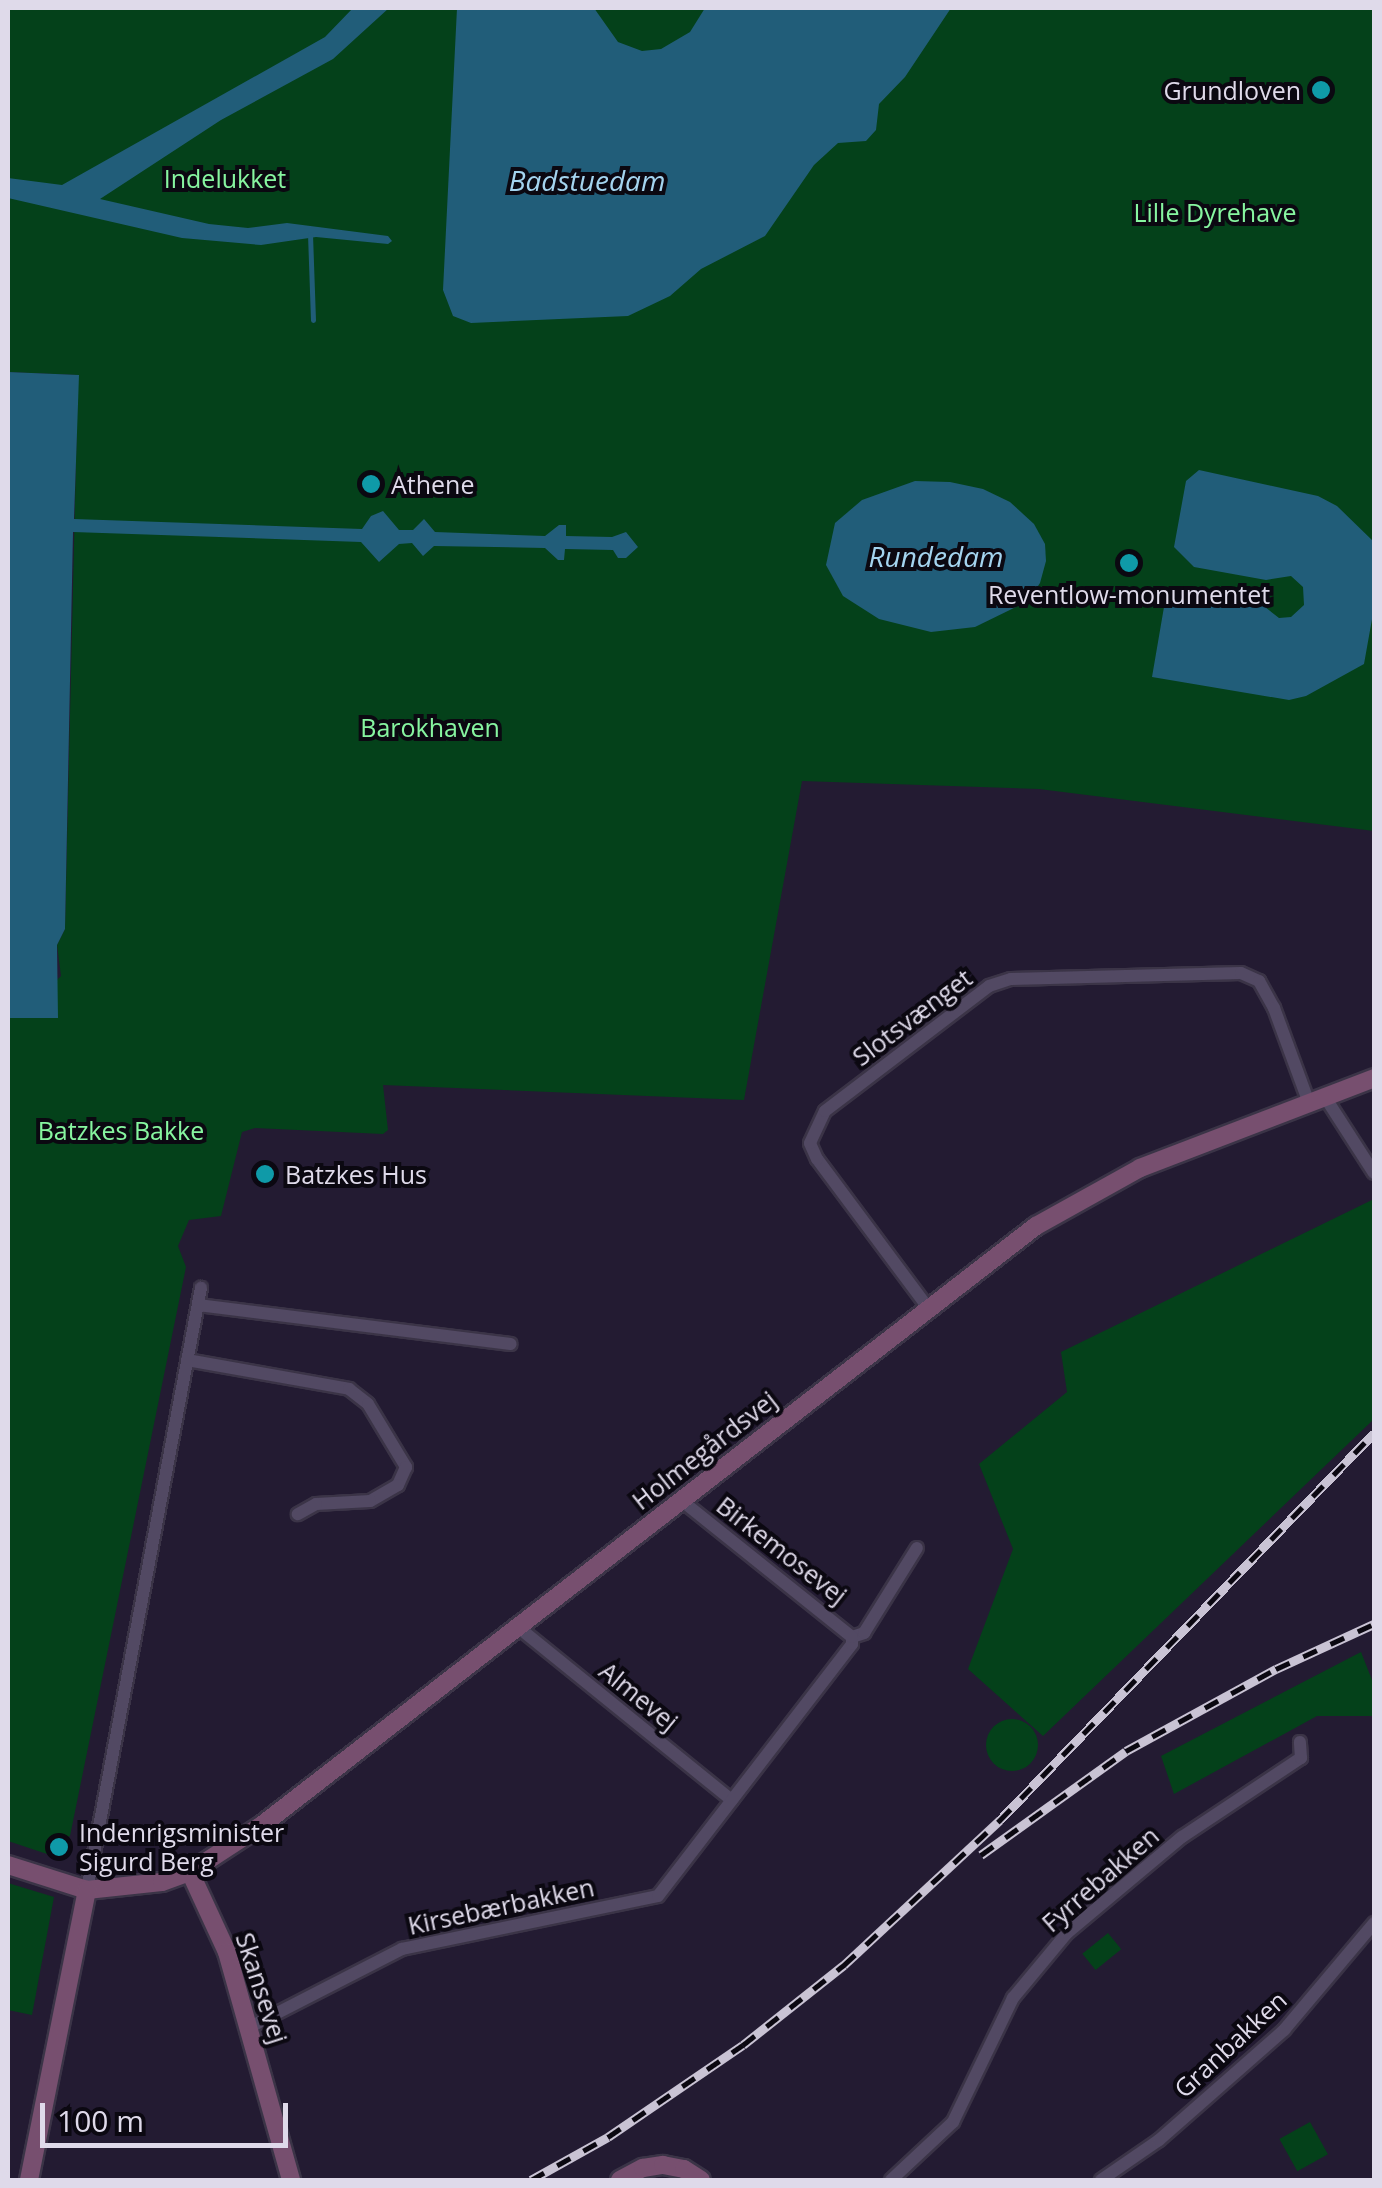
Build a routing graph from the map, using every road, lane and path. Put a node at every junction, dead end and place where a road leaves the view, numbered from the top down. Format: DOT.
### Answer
graph roads {
  1 [pos="1374,1078"];
  2 [pos="1317,1100"];
  3 [pos="1374,1173"];
  4 [pos="201,1288"];
  5 [pos="198,1305"];
  6 [pos="928,1309"];
  7 [pos="510,1344"];
  8 [pos="188,1360"];
  9 [pos="680,1500"];
  10 [pos="298,1514"];
  11 [pos="917,1548"];
  12 [pos="518,1627"];
  13 [pos="852,1638"];
  14 [pos="1300,1742"];
  15 [pos="732,1800"];
  16 [pos="8,1865"];
  17 [pos="190,1872"];
  18 [pos="87,1890"];
  19 [pos="1374,1924"];
  20 [pos="250,2027"];
  21 [pos="29,2180"];
  22 [pos="291,2180"];
  23 [pos="620,2180"];
  24 [pos="701,2180"];
  25 [pos="890,2180"];
  26 [pos="1101,2180"];
  1 -- 2 [label="street, Holmegårdsvej"];
  2 -- 3 [label="street, Slotsvænget"];
  2 -- 6 [label="street, Holmegårdsvej"];
  2 -- 6 [label="street, Slotsvænget"];
  4 -- 5 [label="street"];
  5 -- 7 [label="street"];
  5 -- 8 [label="street"];
  6 -- 9 [label="street, Holmegårdsvej"];
  8 -- 10 [label="street"];
  8 -- 18 [label="street"];
  9 -- 12 [label="street, Holmegårdsvej"];
  9 -- 13 [label="street, Birkemosevej"];
  11 -- 13 [label="street, Birkemosevej"];
  12 -- 15 [label="street, Almevej"];
  12 -- 17 [label="street, Holmegårdsvej"];
  13 -- 15 [label="street, Birkemosevej"];
  14 -- 25 [label="street, Fyrrebakken"];
  15 -- 20 [label="street, Kirsebærbakken"];
  16 -- 18 [label="street"];
  17 -- 18 [label="street, Holmegårdsvej"];
  17 -- 20 [label="street, Skansevej"];
  18 -- 21 [label="street"];
  19 -- 26 [label="street, Granbakken"];
  20 -- 22 [label="street, Skansevej"];
  23 -- 24 [label="street"];
}
